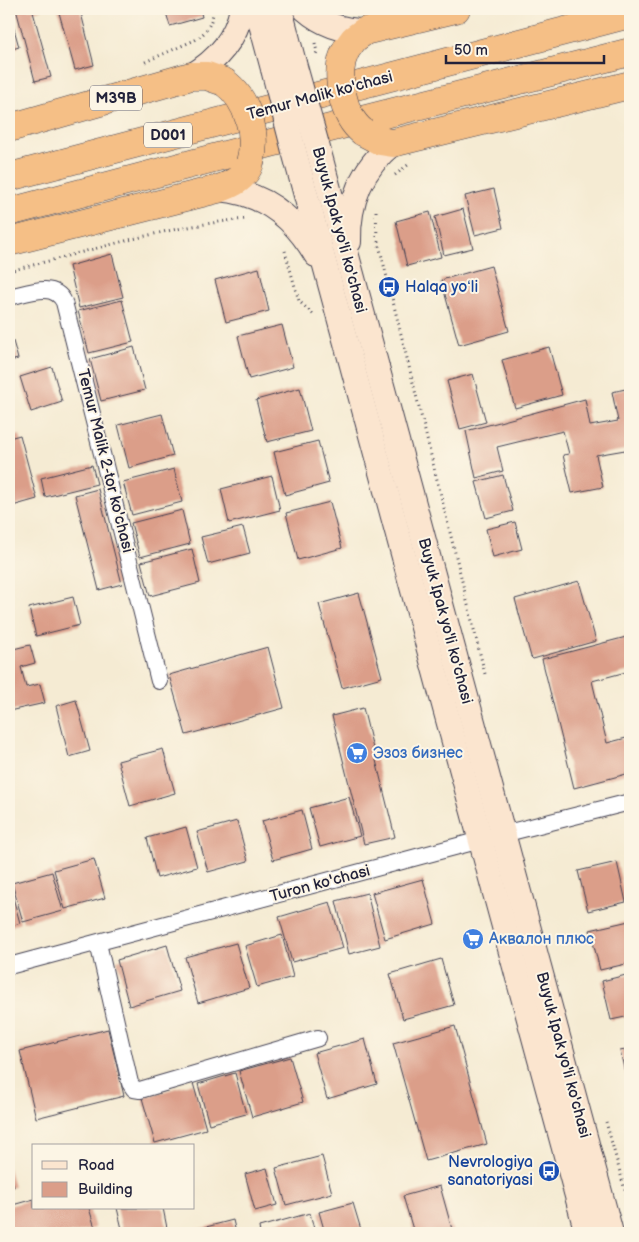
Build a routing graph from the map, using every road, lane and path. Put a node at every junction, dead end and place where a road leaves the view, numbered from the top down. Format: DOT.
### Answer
graph roads {
  1 [pos="242,9"];
  2 [pos="257,9"];
  3 [pos="280,9"];
  4 [pos="305,9"];
  5 [pos="456,9"];
  6 [pos="630,14"];
  7 [pos="364,31"];
  8 [pos="195,40"];
  9 [pos="178,48"];
  10 [pos="630,52"];
  11 [pos="284,66"];
  12 [pos="191,76"];
  13 [pos="630,85"];
  14 [pos="9,128"];
  15 [pos="393,143"];
  16 [pos="305,148"];
  17 [pos="9,176"];
  18 [pos="358,188"];
  19 [pos="218,189"];
  20 [pos="9,212"];
  21 [pos="254,218"];
  22 [pos="9,242"];
  23 [pos="350,269"];
  24 [pos="9,271"];
  25 [pos="328,278"];
  26 [pos="9,297"];
  27 [pos="486,678"];
  28 [pos="159,681"];
  29 [pos="630,802"];
  30 [pos="503,834"];
  31 [pos="480,840"];
  32 [pos="98,943"];
  33 [pos="9,966"];
  34 [pos="318,1038"];
  35 [pos="605,1116"];
  36 [pos="630,1208"];
  37 [pos="586,1233"];
  38 [pos="611,1233"];
  1 -- 12 [label="main road, M39B"];
  2 -- 11 [label="main road, Buyuk Ipak yo'li ko'chasi"];
  3 -- 11 [label="main road, Buyuk Ipak yo'li ko'chasi"];
  4 -- 7 [label="main road"];
  5 -- 7 [label="highway"];
  6 -- 17 [label="highway, Temur Malik ko'chasi / D001"];
  7 -- 15 [label="highway, bridge"];
  8 -- 9 [label="path"];
  10 -- 20 [label="highway, Temur Malik ko'chasi / D001"];
  11 -- 16 [label="main road, Buyuk Ipak yo'li ko'chasi, bridge"];
  12 -- 14 [label="highway, M39B"];
  12 -- 19 [label="highway, M39B, bridge"];
  13 -- 15 [label="highway"];
  15 -- 18 [label="main road"];
  16 -- 23 [label="main road, Buyuk Ipak yo'li ko'chasi"];
  16 -- 25 [label="main road, Buyuk Ipak yo'li ko'chasi"];
  18 -- 23 [label="main road"];
  18 -- 27 [label="path"];
  19 -- 22 [label="highway"];
  19 -- 25 [label="main road"];
  21 -- 24 [label="path"];
  23 -- 30 [label="main road, Buyuk Ipak yo'li ko'chasi"];
  25 -- 31 [label="main road, Buyuk Ipak yo'li ko'chasi"];
  26 -- 28 [label="street, Temur Malik 2-tor ko'chasi"];
  29 -- 30 [label="street, Turon ko'chasi"];
  30 -- 31 [label="street, Turon ko'chasi"];
  30 -- 38 [label="main road, Buyuk Ipak yo'li ko'chasi"];
  31 -- 32 [label="street, Turon ko'chasi"];
  31 -- 37 [label="main road, Buyuk Ipak yo'li ko'chasi"];
  32 -- 33 [label="street, Turon ko'chasi"];
  32 -- 34 [label="street"];
  35 -- 36 [label="path"];
}
